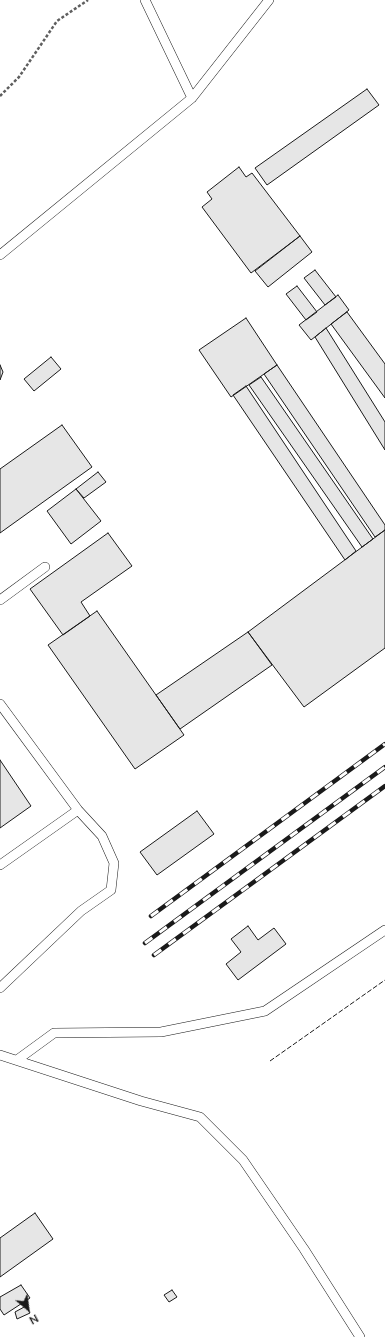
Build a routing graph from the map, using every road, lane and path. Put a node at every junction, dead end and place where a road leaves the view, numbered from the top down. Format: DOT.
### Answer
graph roads {
  1 [pos="88,0"];
  2 [pos="145,0"];
  3 [pos="269,0"];
  4 [pos="0,96"];
  5 [pos="192,98"];
  6 [pos="0,255"];
  7 [pos="45,567"];
  8 [pos="0,600"];
  9 [pos="0,704"];
  10 [pos="78,810"];
  11 [pos="0,865"];
  12 [pos="385,930"];
  13 [pos="0,988"];
  14 [pos="0,1055"];
  15 [pos="16,1060"];
  16 [pos="360,1337"];
  1 -- 4 [label="path"];
  2 -- 5 [label="lane"];
  3 -- 5 [label="lane"];
  5 -- 6 [label="lane"];
  7 -- 8 [label="lane"];
  9 -- 10 [label="lane"];
  10 -- 11 [label="lane"];
  10 -- 13 [label="lane"];
  12 -- 15 [label="lane"];
  14 -- 15 [label="lane"];
  15 -- 16 [label="lane"];
}
